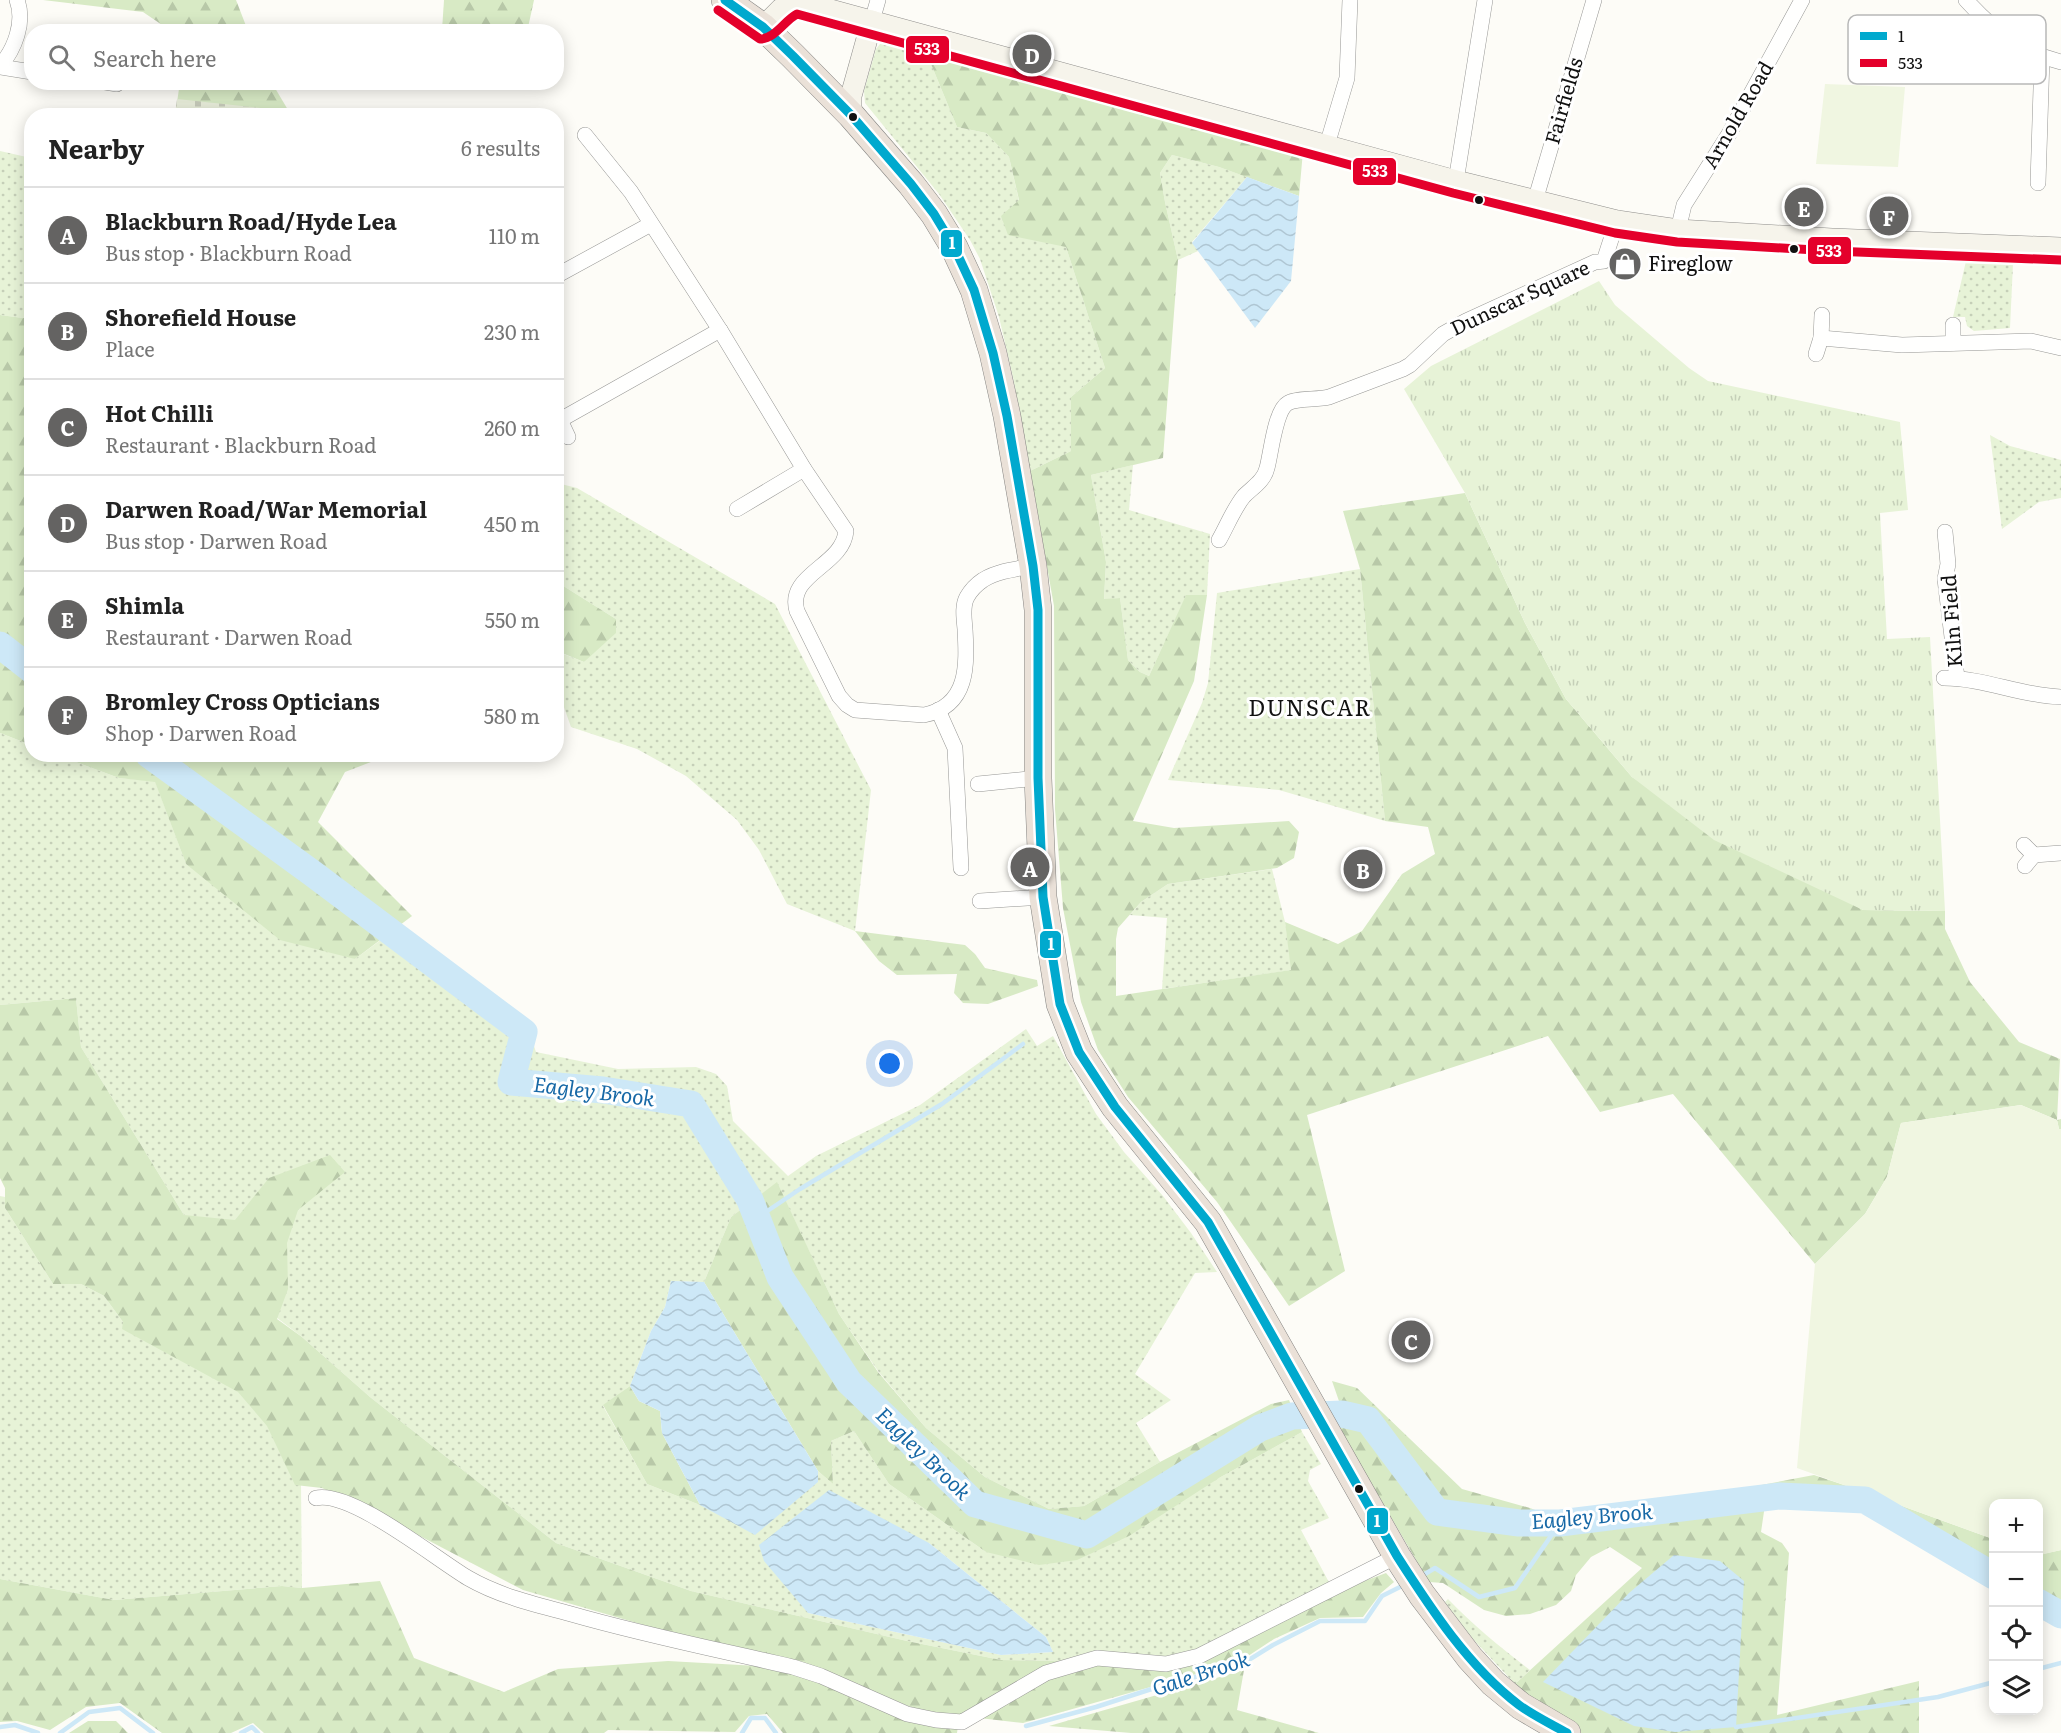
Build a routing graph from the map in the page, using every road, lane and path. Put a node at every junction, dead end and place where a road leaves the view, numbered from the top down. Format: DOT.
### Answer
graph roads {
  1 [pos="17,0"];
  2 [pos="795,0"];
  3 [pos="878,0"];
  4 [pos="1350,0"];
  5 [pos="1485,0"];
  6 [pos="1594,0"];
  7 [pos="1802,0"];
  8 [pos="1966,0"];
  9 [pos="739,3"];
  10 [pos="1981,15"];
  11 [pos="872,21"];
  12 [pos="763,27"];
  13 [pos="2046,58"];
  14 [pos="2061,62"];
  15 [pos="0,66"];
  16 [pos="24,70"];
  17 [pos="2041,84"];
  18 [pos="851,115"];
  19 [pos="585,135"];
  20 [pos="1327,145"];
  21 [pos="1456,181"];
  22 [pos="2038,183"];
  23 [pos="1535,201"];
  24 [pos="1617,221"];
  25 [pos="651,224"];
  26 [pos="1678,230"];
  27 [pos="2061,248"];
  28 [pos="564,272"];
  29 [pos="1822,315"];
  30 [pos="1953,325"];
  31 [pos="720,330"];
  32 [pos="1821,338"];
  33 [pos="1953,343"];
  34 [pos="2061,348"];
  35 [pos="1816,354"];
  36 [pos="564,416"];
  37 [pos="564,430"];
  38 [pos="568,437"];
  39 [pos="804,469"];
  40 [pos="743,509"];
  41 [pos="1945,532"];
  42 [pos="1219,540"];
  43 [pos="1032,566"];
  44 [pos="2061,697"];
  45 [pos="938,710"];
  46 [pos="1038,778"];
  47 [pos="978,784"];
  48 [pos="2061,853"];
  49 [pos="2028,855"];
  50 [pos="961,868"];
  51 [pos="1043,897"];
  52 [pos="980,901"];
  53 [pos="316,1498"];
  54 [pos="1400,1561"];
  55 [pos="1567,1733"];
  1 -- 15 [label="street"];
  2 -- 11 [label="main road"];
  2 -- 12 [label="main road"];
  3 -- 11 [label="street"];
  4 -- 20 [label="street"];
  5 -- 21 [label="street"];
  6 -- 23 [label="street, Fairfields"];
  7 -- 26 [label="street, Arnold Road"];
  8 -- 10 [label="street"];
  9 -- 12 [label="highway"];
  11 -- 18 [label="main road"];
  11 -- 20 [label="main road"];
  12 -- 18 [label="highway"];
  13 -- 14 [label="street"];
  15 -- 16 [label="street"];
  17 -- 22 [label="street"];
  18 -- 43 [label="highway"];
  19 -- 25 [label="street"];
  20 -- 21 [label="main road"];
  21 -- 23 [label="main road"];
  23 -- 24 [label="main road"];
  24 -- 26 [label="main road"];
  24 -- 42 [label="street, Dunscar Square"];
  25 -- 28 [label="street"];
  25 -- 31 [label="street"];
  26 -- 27 [label="main road"];
  29 -- 32 [label="street"];
  30 -- 33 [label="street"];
  31 -- 36 [label="street"];
  31 -- 39 [label="street"];
  32 -- 33 [label="street"];
  32 -- 35 [label="street"];
  33 -- 34 [label="street"];
  37 -- 38 [label="street"];
  39 -- 40 [label="street"];
  39 -- 45 [label="street"];
  41 -- 44 [label="street, Kiln Field"];
  43 -- 45 [label="street"];
  43 -- 46 [label="highway"];
  45 -- 50 [label="street"];
  46 -- 47 [label="street"];
  46 -- 51 [label="highway"];
  48 -- 49 [label="street"];
  51 -- 52 [label="street"];
  51 -- 54 [label="highway"];
  53 -- 54 [label="street"];
  54 -- 55 [label="highway"];
}
